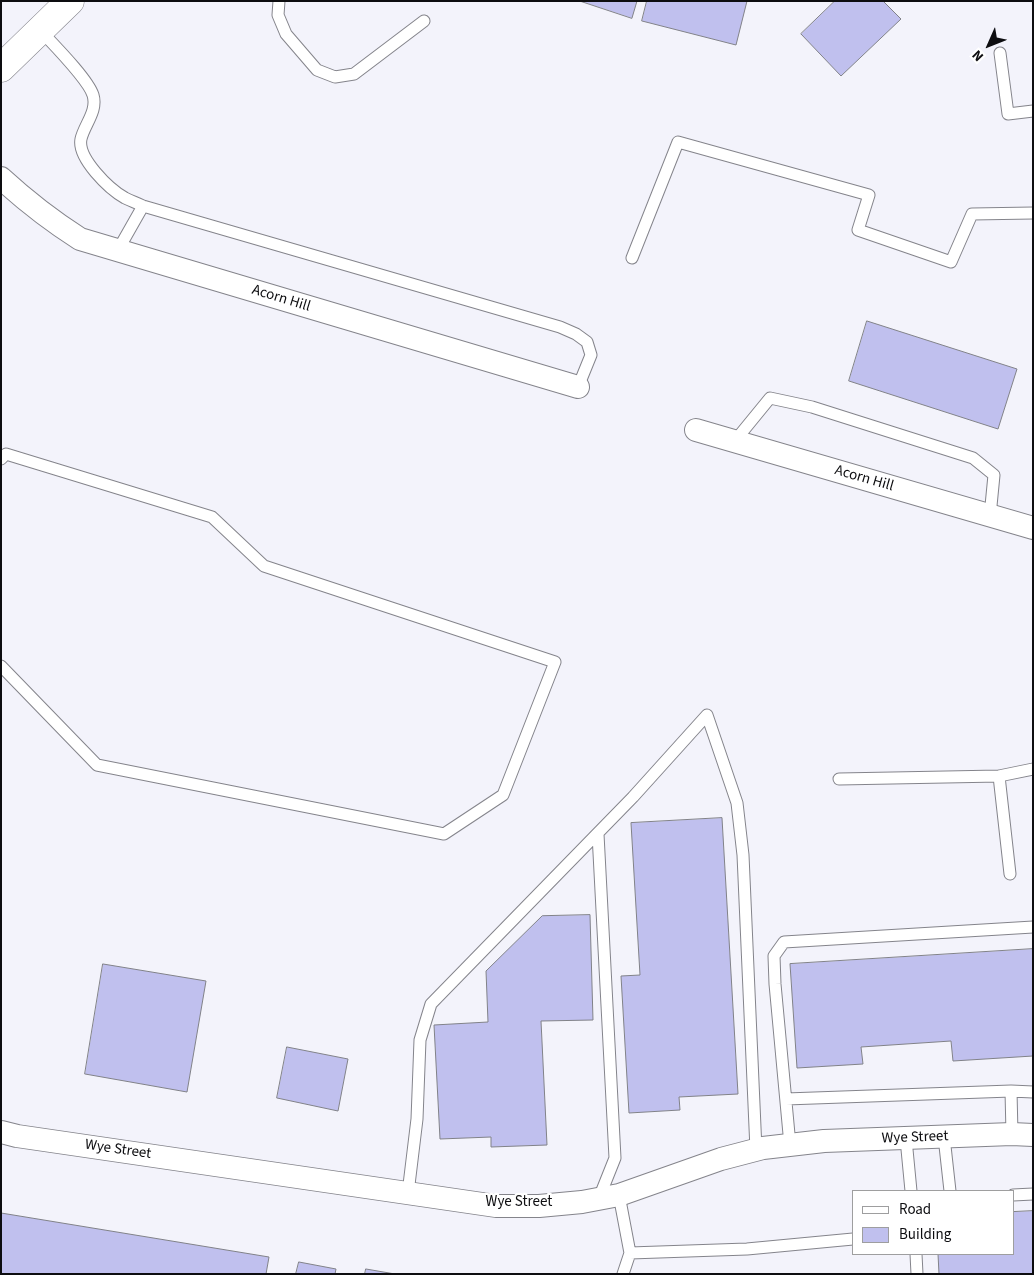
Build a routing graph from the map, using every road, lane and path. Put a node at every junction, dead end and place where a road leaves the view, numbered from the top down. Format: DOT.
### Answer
graph roads {
  1 [pos="279,1"];
  2 [pos="65,3"];
  3 [pos="424,21"];
  4 [pos="40,30"];
  5 [pos="1000,53"];
  6 [pos="1,68"];
  7 [pos="1033,111"];
  8 [pos="3,184"];
  9 [pos="142,206"];
  10 [pos="1033,213"];
  11 [pos="118,250"];
  12 [pos="632,258"];
  13 [pos="578,387"];
  14 [pos="696,430"];
  15 [pos="734,442"];
  16 [pos="1,459"];
  17 [pos="990,516"];
  18 [pos="1033,528"];
  19 [pos="1,666"];
  20 [pos="1033,770"];
  21 [pos="999,776"];
  22 [pos="839,778"];
  23 [pos="598,834"];
  24 [pos="1010,874"];
  25 [pos="1033,927"];
  26 [pos="1011,1091"];
  27 [pos="1033,1092"];
  28 [pos="786,1098"];
  29 [pos="1,1132"];
  30 [pos="1022,1135"];
  31 [pos="944,1137"];
  32 [pos="906,1139"];
  33 [pos="790,1145"];
  34 [pos="756,1150"];
  35 [pos="911,1190"];
  36 [pos="950,1190"];
  37 [pos="408,1193"];
  38 [pos="1033,1194"];
  39 [pos="1014,1195"];
  40 [pos="609,1197"];
  41 [pos="852,1239"];
  42 [pos="630,1253"];
  43 [pos="916,1255"];
  44 [pos="623,1274"];
  45 [pos="917,1274"];
  1 -- 3 [label="lane"];
  2 -- 4 [label="main road"];
  4 -- 6 [label="main road"];
  4 -- 9 [label="lane"];
  5 -- 7 [label="lane"];
  8 -- 11 [label="street, Acorn Hill"];
  9 -- 11 [label="lane"];
  9 -- 13 [label="lane"];
  10 -- 12 [label="lane"];
  11 -- 13 [label="street, Acorn Hill"];
  14 -- 15 [label="street, Acorn Hill"];
  15 -- 17 [label="street, Acorn Hill"];
  15 -- 17 [label="lane"];
  16 -- 19 [label="lane"];
  17 -- 18 [label="street, Acorn Hill"];
  20 -- 21 [label="lane"];
  21 -- 22 [label="lane"];
  21 -- 24 [label="lane"];
  23 -- 34 [label="lane"];
  23 -- 37 [label="lane"];
  23 -- 40 [label="lane"];
  25 -- 28 [label="lane"];
  26 -- 27 [label="lane"];
  26 -- 28 [label="lane"];
  26 -- 30 [label="lane"];
  28 -- 33 [label="lane"];
  29 -- 37 [label="street, Wye Street"];
  30 -- 31 [label="street, Wye Street"];
  31 -- 32 [label="street, Wye Street"];
  31 -- 36 [label="lane"];
  32 -- 33 [label="street, Wye Street"];
  32 -- 35 [label="lane"];
  33 -- 34 [label="street, Wye Street"];
  34 -- 40 [label="street, Wye Street"];
  37 -- 40 [label="street, Wye Street"];
  38 -- 39 [label="lane"];
  40 -- 42 [label="lane"];
  41 -- 42 [label="lane"];
  42 -- 44 [label="lane"];
  43 -- 45 [label="lane"];
}
